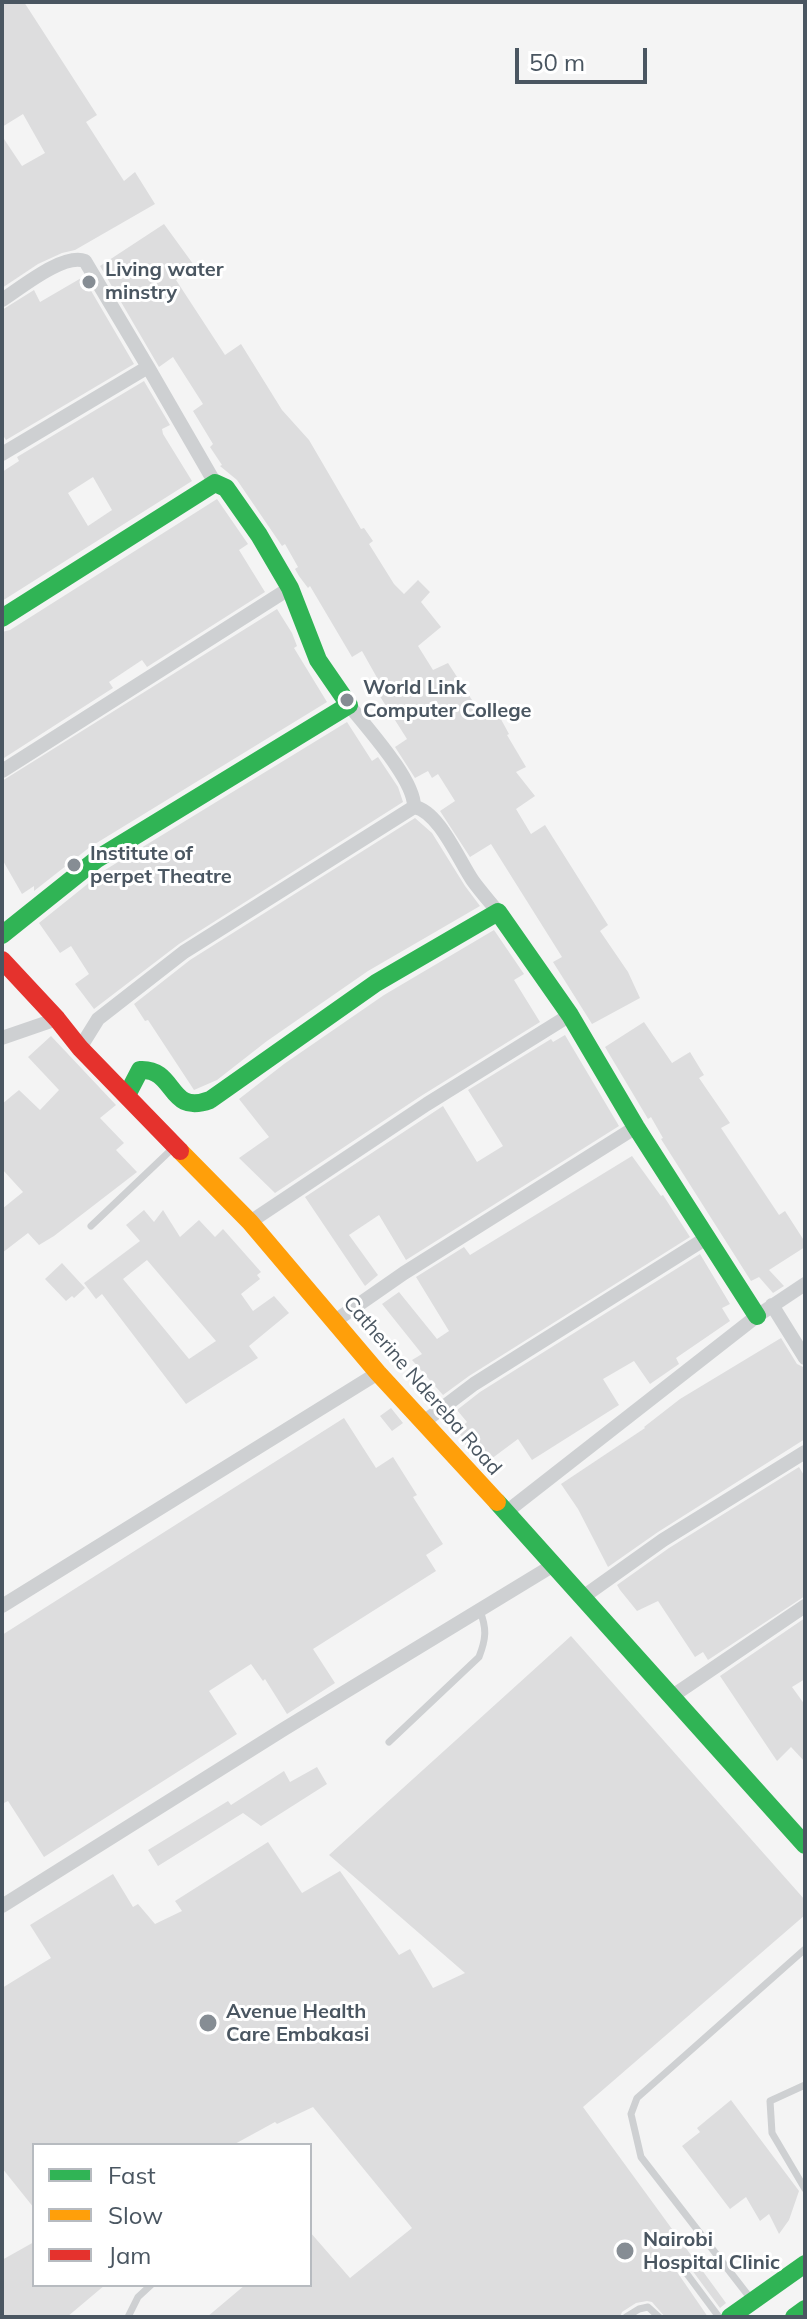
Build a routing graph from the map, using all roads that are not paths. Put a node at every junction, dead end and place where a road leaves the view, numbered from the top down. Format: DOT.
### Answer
graph roads {
  1 [pos="2,300"];
  2 [pos="148,367"];
  3 [pos="2,454"];
  4 [pos="215,483"];
  5 [pos="290,588"];
  6 [pos="2,618"];
  7 [pos="349,705"];
  8 [pos="2,771"];
  9 [pos="414,807"];
  10 [pos="498,912"];
  11 [pos="2,935"];
  12 [pos="2,960"];
  13 [pos="570,1015"];
  14 [pos="57,1019"];
  15 [pos="2,1038"];
  16 [pos="80,1048"];
  17 [pos="127,1095"];
  18 [pos="636,1127"];
  19 [pos="174,1147"];
  20 [pos="250,1222"];
  21 [pos="91,1226"];
  22 [pos="708,1237"];
  23 [pos="805,1284"];
  24 [pos="765,1310"];
  25 [pos="335,1321"];
  26 [pos="805,1358"];
  27 [pos="378,1373"];
  28 [pos="425,1421"];
  29 [pos="805,1452"];
  30 [pos="505,1513"];
  31 [pos="552,1566"];
  32 [pos="583,1597"];
  33 [pos="2,1606"];
  34 [pos="805,1606"];
  35 [pos="479,1609"];
  36 [pos="671,1697"];
  37 [pos="389,1742"];
  38 [pos="805,1845"];
  39 [pos="2,1906"];
  40 [pos="805,1949"];
  41 [pos="805,2085"];
  42 [pos="805,2189"];
  43 [pos="805,2264"];
  44 [pos="681,2266"];
  45 [pos="149,2287"];
  46 [pos="753,2301"];
  47 [pos="805,2309"];
  48 [pos="128,2317"];
  49 [pos="626,2317"];
  50 [pos="659,2317"];
  51 [pos="719,2317"];
  52 [pos="730,2317"];
  53 [pos="794,2317"];
  1 -- 2 [label="street"];
  2 -- 3 [label="street"];
  2 -- 4 [label="street"];
  4 -- 5 [label="street"];
  4 -- 6 [label="street"];
  5 -- 7 [label="street"];
  5 -- 8 [label="street"];
  7 -- 9 [label="street"];
  7 -- 11 [label="street"];
  9 -- 10 [label="street"];
  9 -- 16 [label="street"];
  10 -- 13 [label="street"];
  10 -- 17 [label="street"];
  12 -- 14 [label="street, Catherine Ndereba Road"];
  13 -- 18 [label="street"];
  13 -- 20 [label="street"];
  14 -- 15 [label="street"];
  14 -- 16 [label="street, Catherine Ndereba Road"];
  16 -- 17 [label="street, Catherine Ndereba Road"];
  17 -- 19 [label="street, Catherine Ndereba Road"];
  18 -- 22 [label="street"];
  18 -- 25 [label="street"];
  19 -- 20 [label="street, Catherine Ndereba Road"];
  19 -- 21 [label="lane"];
  20 -- 25 [label="street, Catherine Ndereba Road"];
  22 -- 24 [label="street"];
  22 -- 28 [label="street"];
  23 -- 24 [label="street"];
  24 -- 26 [label="street"];
  24 -- 30 [label="street"];
  25 -- 27 [label="street, Catherine Ndereba Road"];
  27 -- 28 [label="street, Catherine Ndereba Road"];
  27 -- 33 [label="street"];
  28 -- 30 [label="street, Catherine Ndereba Road"];
  29 -- 32 [label="street"];
  30 -- 31 [label="street, Catherine Ndereba Road"];
  31 -- 32 [label="street, Catherine Ndereba Road"];
  31 -- 35 [label="street"];
  32 -- 36 [label="street, Catherine Ndereba Road"];
  34 -- 36 [label="street"];
  35 -- 37 [label="lane"];
  35 -- 39 [label="street"];
  36 -- 38 [label="street, Catherine Ndereba Road"];
  40 -- 46 [label="lane"];
  41 -- 42 [label="lane"];
  43 -- 46 [label="street"];
  44 -- 51 [label="lane"];
  45 -- 48 [label="lane"];
  46 -- 52 [label="street"];
  47 -- 53 [label="street"];
  49 -- 50 [label="lane"];
}
